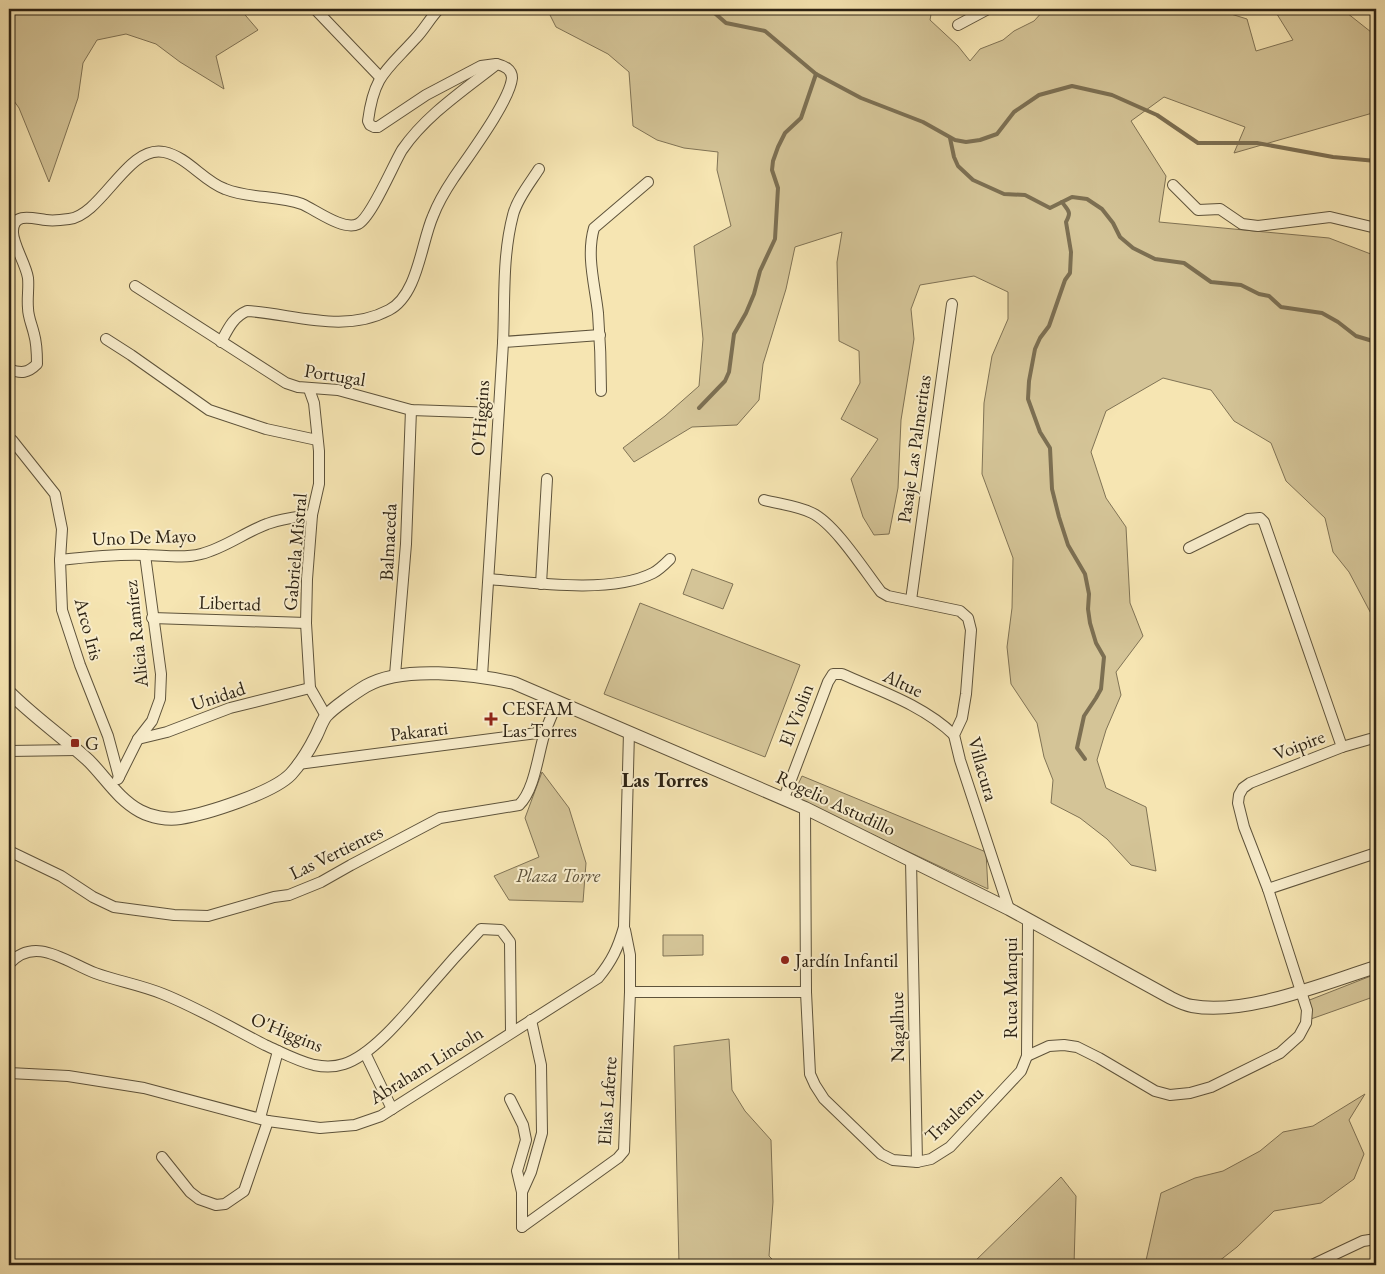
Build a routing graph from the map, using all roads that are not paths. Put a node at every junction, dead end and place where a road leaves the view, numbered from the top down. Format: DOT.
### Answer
graph roads {
  1 [pos="315,9"];
  2 [pos="439,9"];
  3 [pos="988,9"];
  4 [pos="958,25"];
  5 [pos="497,64"];
  6 [pos="380,77"];
  7 [pos="539,169"];
  8 [pos="648,182"];
  9 [pos="1173,185"];
  10 [pos="1376,228"];
  11 [pos="135,286"];
  12 [pos="952,304"];
  13 [pos="600,335"];
  14 [pos="106,340"];
  15 [pos="221,342"];
  16 [pos="503,342"];
  17 [pos="9,369"];
  18 [pos="309,389"];
  19 [pos="601,391"];
  20 [pos="411,410"];
  21 [pos="497,413"];
  22 [pos="12,440"];
  23 [pos="317,440"];
  24 [pos="547,479"];
  25 [pos="764,500"];
  26 [pos="312,515"];
  27 [pos="1189,548"];
  28 [pos="145,554"];
  29 [pos="670,559"];
  30 [pos="60,560"];
  31 [pos="489,579"];
  32 [pos="541,584"];
  33 [pos="911,600"];
  34 [pos="152,618"];
  35 [pos="306,623"];
  36 [pos="833,674"];
  37 [pos="395,675"];
  38 [pos="482,676"];
  39 [pos="310,688"];
  40 [pos="9,692"];
  41 [pos="557,703"];
  42 [pos="326,716"];
  43 [pos="545,732"];
  44 [pos="629,732"];
  45 [pos="954,735"];
  46 [pos="138,739"];
  47 [pos="1376,739"];
  48 [pos="1342,747"];
  49 [pos="76,750"];
  50 [pos="9,751"];
  51 [pos="298,764"];
  52 [pos="116,783"];
  53 [pos="784,798"];
  54 [pos="805,808"];
  55 [pos="9,851"];
  56 [pos="1376,853"];
  57 [pos="911,860"];
  58 [pos="1268,889"];
  59 [pos="1008,909"];
  60 [pos="1028,921"];
  61 [pos="624,927"];
  62 [pos="9,964"];
  63 [pos="1376,967"];
  64 [pos="630,992"];
  65 [pos="806,992"];
  66 [pos="1302,992"];
  67 [pos="531,1020"];
  68 [pos="511,1032"];
  69 [pos="278,1051"];
  70 [pos="365,1053"];
  71 [pos="1028,1056"];
  72 [pos="9,1073"];
  73 [pos="510,1099"];
  74 [pos="392,1109"];
  75 [pos="264,1120"];
  76 [pos="162,1157"];
  77 [pos="917,1162"];
  78 [pos="522,1192"];
  79 [pos="1376,1239"];
  80 [pos="1312,1265"];
  1 -- 6 [label="street"];
  2 -- 6 [label="street"];
  3 -- 4 [label="street"];
  5 -- 6 [label="street"];
  5 -- 15 [label="street"];
  5 -- 17 [label="street"];
  7 -- 16 [label="street, O'Higgins"];
  8 -- 13 [label="street"];
  9 -- 10 [label="street"];
  11 -- 15 [label="street, Portugal"];
  12 -- 33 [label="street, Pasaje Las Palmeritas"];
  13 -- 16 [label="street"];
  13 -- 19 [label="street"];
  14 -- 23 [label="street"];
  15 -- 18 [label="street, Portugal"];
  16 -- 21 [label="street, O'Higgins"];
  18 -- 20 [label="street, Portugal"];
  18 -- 23 [label="street, Gabriela Mistral"];
  20 -- 21 [label="street, Portugal"];
  20 -- 37 [label="street, Balmaceda"];
  21 -- 31 [label="street, O'Higgins"];
  22 -- 30 [label="street, Arco Iris"];
  23 -- 26 [label="street, Gabriela Mistral"];
  24 -- 32 [label="street"];
  25 -- 33 [label="street"];
  26 -- 28 [label="street, Uno De Mayo"];
  26 -- 35 [label="street, Gabriela Mistral"];
  27 -- 48 [label="street, Voipire"];
  28 -- 30 [label="street, Uno De Mayo"];
  28 -- 34 [label="street, Alicia Ramírez"];
  29 -- 32 [label="street"];
  30 -- 52 [label="street, Arco Iris"];
  31 -- 32 [label="street"];
  31 -- 38 [label="street, O'Higgins"];
  33 -- 45 [label="street, Villacura"];
  34 -- 35 [label="street, Libertad"];
  34 -- 46 [label="street, Alicia Ramírez"];
  35 -- 39 [label="street, Gabriela Mistral"];
  36 -- 45 [label="street, Altue"];
  36 -- 53 [label="street, El Violin"];
  37 -- 38 [label="street, Rogelio Astudillo"];
  37 -- 42 [label="street, Rogelio Astudillo"];
  38 -- 41 [label="street, Rogelio Astudillo"];
  39 -- 42 [label="street, Gabriela Mistral"];
  39 -- 46 [label="street, Unidad"];
  40 -- 49 [label="street, Rogelio Astudillo"];
  41 -- 43 [label="street, Las Vertientes"];
  41 -- 44 [label="street, Rogelio Astudillo"];
  42 -- 51 [label="street, Rogelio Astudillo"];
  43 -- 51 [label="street, Pakarati"];
  43 -- 55 [label="street, Las Vertientes"];
  44 -- 53 [label="street, Rogelio Astudillo"];
  44 -- 61 [label="street, Abraham Lincoln"];
  45 -- 59 [label="street, Villacura"];
  46 -- 52 [label="street, Alicia Ramírez"];
  47 -- 48 [label="street"];
  48 -- 58 [label="street, Voipire"];
  49 -- 50 [label="street"];
  49 -- 52 [label="street, Rogelio Astudillo"];
  51 -- 52 [label="street, Rogelio Astudillo"];
  53 -- 54 [label="street, Rogelio Astudillo"];
  54 -- 57 [label="street, Rogelio Astudillo"];
  54 -- 65 [label="street, Traulemu"];
  56 -- 58 [label="street"];
  57 -- 59 [label="street, Rogelio Astudillo"];
  57 -- 77 [label="street, Nagalhue"];
  58 -- 66 [label="street, Voipire"];
  59 -- 60 [label="street, Rogelio Astudillo"];
  60 -- 66 [label="street, Rogelio Astudillo"];
  60 -- 71 [label="street, Ruca Manqui"];
  61 -- 64 [label="street, Elias Laferte"];
  61 -- 67 [label="street, Abraham Lincoln"];
  62 -- 69 [label="street, O'Higgins"];
  63 -- 66 [label="street, Rogelio Astudillo"];
  64 -- 65 [label="street"];
  64 -- 78 [label="street, Elias Laferte"];
  65 -- 77 [label="street, Traulemu"];
  66 -- 71 [label="street"];
  67 -- 68 [label="street, Abraham Lincoln"];
  67 -- 78 [label="street"];
  68 -- 70 [label="street, O'Higgins"];
  68 -- 74 [label="street, Abraham Lincoln"];
  69 -- 70 [label="street, O'Higgins"];
  69 -- 75 [label="street"];
  70 -- 74 [label="street"];
  71 -- 77 [label="street, Traulemu"];
  72 -- 75 [label="street, Abraham Lincoln"];
  73 -- 78 [label="street"];
  74 -- 75 [label="street, Abraham Lincoln"];
  75 -- 76 [label="street"];
  79 -- 80 [label="street"];
}
